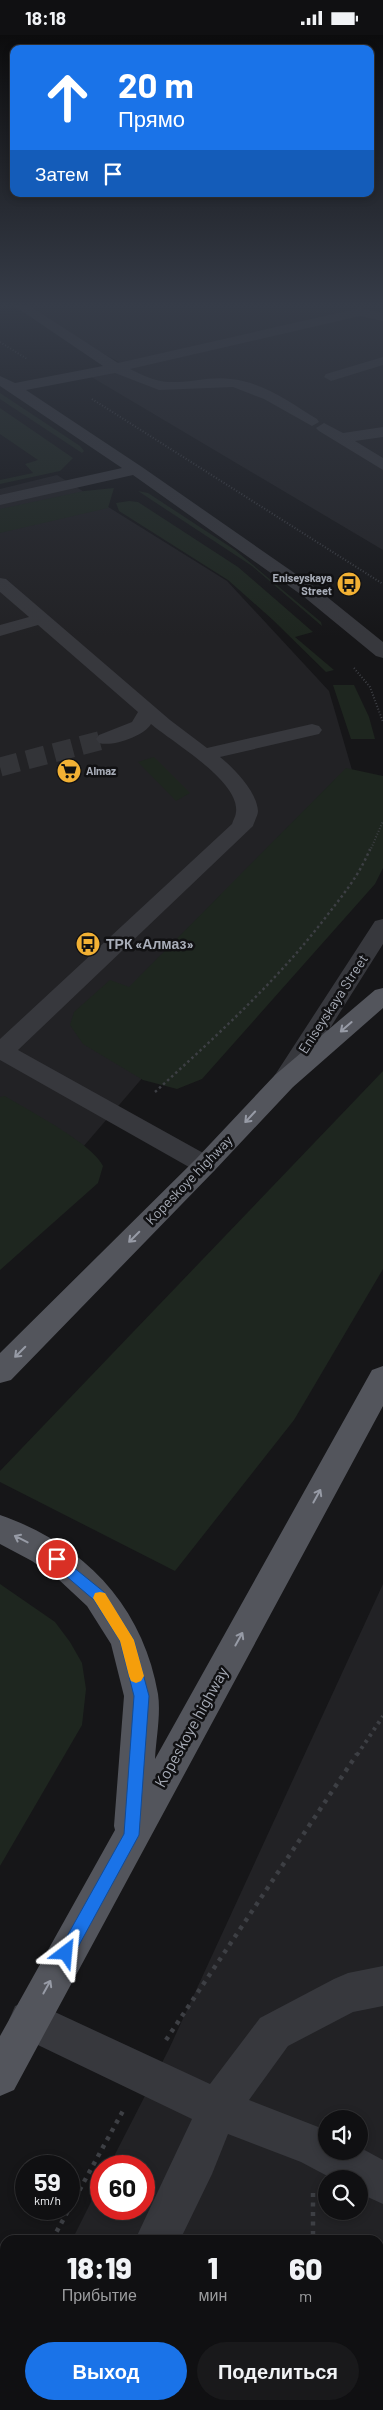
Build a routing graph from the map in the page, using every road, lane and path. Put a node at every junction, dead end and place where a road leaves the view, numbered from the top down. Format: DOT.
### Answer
graph roads {
  1 [pos="51,414"];
  2 [pos="115,414"];
  3 [pos="297,414"];
  4 [pos="383,432"];
  5 [pos="342,438"];
  6 [pos="383,465"];
  7 [pos="136,470"];
  8 [pos="0,500"];
  9 [pos="0,583"];
  10 [pos="383,584"];
  11 [pos="41,619"];
  12 [pos="0,631"];
  13 [pos="383,651"];
  14 [pos="148,712"];
  15 [pos="312,730"];
  16 [pos="106,739"];
  17 [pos="203,755"];
  18 [pos="383,821"];
  19 [pos="383,926"];
  20 [pos="383,995"];
  21 [pos="1,1051"];
  22 [pos="284,1081"];
  23 [pos="155,1092"];
  24 [pos="205,1165"];
  25 [pos="0,1372"];
  26 [pos="383,1378"];
  27 [pos="0,1528"];
  28 [pos="383,1716"];
  29 [pos="131,1835"];
  30 [pos="383,1986"];
  31 [pos="29,2020"];
  32 [pos="144,2073"];
  33 [pos="0,2076"];
  34 [pos="217,2109"];
  35 [pos="383,2183"];
  36 [pos="55,2235"];
  37 [pos="160,2235"];
  1 -- 7 [label="street"];
  2 -- 10 [label="path"];
  3 -- 5 [label="street"];
  4 -- 5 [label="street"];
  5 -- 6 [label="street"];
  7 -- 8 [label="street"];
  7 -- 13 [label="street"];
  9 -- 11 [label="street"];
  11 -- 12 [label="street"];
  11 -- 14 [label="street"];
  14 -- 16 [label="street"];
  14 -- 17 [label="street"];
  15 -- 17 [label="street"];
  17 -- 21 [label="street"];
  18 -- 23 [label="path"];
  19 -- 22 [label="street, Eniseyskaya Street"];
  20 -- 22 [label="main road, Kopeskoye highway, one-way"];
  21 -- 24 [label="street"];
  22 -- 24 [label="main road, Kopeskoye highway, one-way"];
  24 -- 25 [label="main road, Kopeskoye highway, one-way"];
  29 -- 26 [label="main road, Kopeskoye highway, one-way"];
  29 -- 27 [label="main road, one-way"];
  28 -- 32 [label="path"];
  31 -- 29 [label="main road, Kopeskoye highway, one-way"];
  30 -- 34 [label="street"];
  31 -- 32 [label="street"];
  31 -- 33 [label="main road, Kopeskoye highway"];
  32 -- 34 [label="street"];
  32 -- 36 [label="path"];
  34 -- 35 [label="street"];
  34 -- 37 [label="street"];
}
